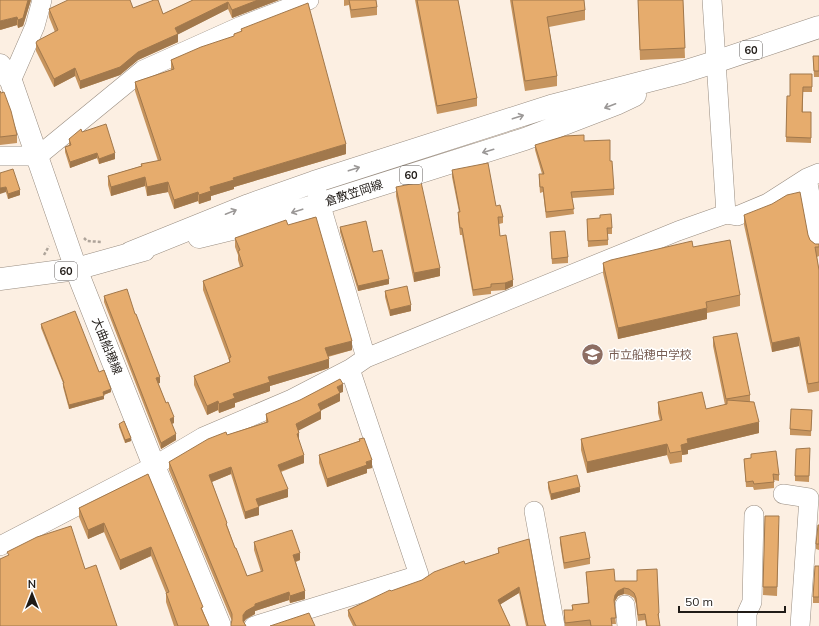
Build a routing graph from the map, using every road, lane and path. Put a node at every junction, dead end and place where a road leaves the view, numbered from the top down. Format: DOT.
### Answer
graph roads {
  1 [pos="42,0"];
  2 [pos="309,0"];
  3 [pos="712,0"];
  4 [pos="819,27"];
  5 [pos="715,62"];
  6 [pos="684,72"];
  7 [pos="5,73"];
  8 [pos="0,156"];
  9 [pos="38,156"];
  10 [pos="813,176"];
  11 [pos="314,182"];
  12 [pos="321,203"];
  13 [pos="726,214"];
  14 [pos="819,243"];
  15 [pos="130,253"];
  16 [pos="76,269"];
  17 [pos="0,279"];
  18 [pos="366,358"];
  19 [pos="350,369"];
  20 [pos="154,466"];
  21 [pos="783,494"];
  22 [pos="534,510"];
  23 [pos="754,515"];
  24 [pos="0,546"];
  25 [pos="625,605"];
  26 [pos="220,626"];
  27 [pos="254,626"];
  28 [pos="555,626"];
  29 [pos="627,626"];
  30 [pos="747,626"];
  31 [pos="800,626"];
  1 -- 7 [label="street"];
  2 -- 9 [label="street"];
  3 -- 5 [label="street"];
  4 -- 5 [label="main road, 倉敷笠岡線 / 60"];
  5 -- 6 [label="main road, 倉敷笠岡線 / 60"];
  5 -- 13 [label="street"];
  11 -- 6 [label="main road, 倉敷笠岡線 / 60, one-way"];
  6 -- 12 [label="main road, 倉敷笠岡線 / 60, one-way"];
  7 -- 9 [label="main road, 大曲船穂線"];
  8 -- 9 [label="street"];
  9 -- 16 [label="main road, 大曲船穂線"];
  10 -- 13 [label="street"];
  10 -- 14 [label="street"];
  11 -- 12 [label="street"];
  15 -- 11 [label="main road, 倉敷笠岡線 / 60, one-way"];
  12 -- 15 [label="main road, 倉敷笠岡線 / 60, one-way"];
  12 -- 18 [label="street"];
  13 -- 18 [label="street"];
  15 -- 16 [label="main road, 倉敷笠岡線 / 60"];
  16 -- 17 [label="main road, 倉敷笠岡線 / 60"];
  16 -- 20 [label="main road, 大曲船穂線"];
  18 -- 19 [label="street"];
  19 -- 20 [label="street"];
  19 -- 27 [label="street"];
  20 -- 24 [label="street"];
  20 -- 26 [label="main road, 大曲船穂線"];
  21 -- 31 [label="street"];
  22 -- 28 [label="street"];
  23 -- 30 [label="street"];
  25 -- 29 [label="street"];
}
